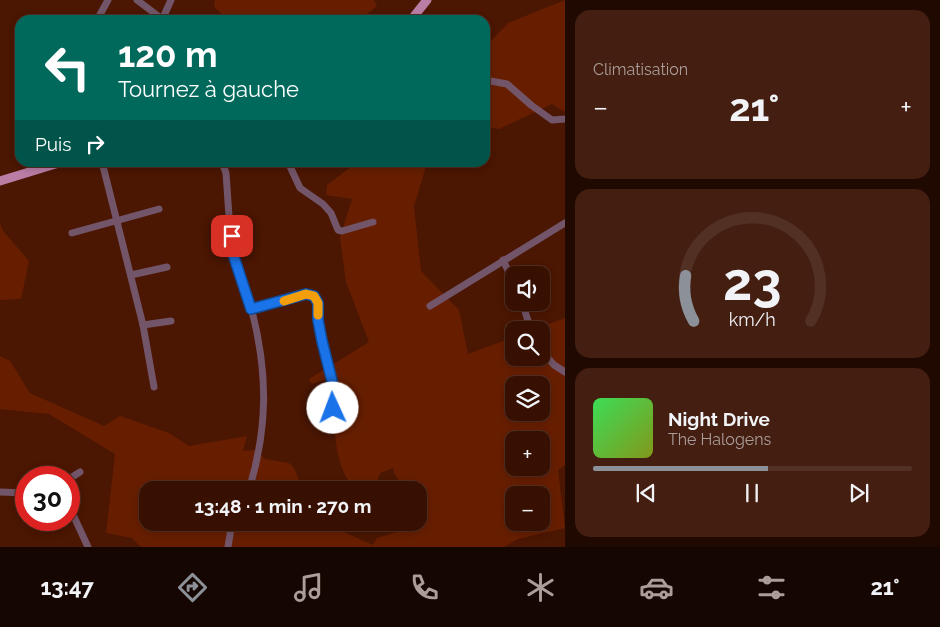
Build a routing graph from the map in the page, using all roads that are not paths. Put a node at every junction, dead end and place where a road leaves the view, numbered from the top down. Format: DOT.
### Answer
graph roads {
  1 [pos="108,0"];
  2 [pos="137,0"];
  3 [pos="171,0"];
  4 [pos="427,0"];
  5 [pos="100,15"];
  6 [pos="156,15"];
  7 [pos="164,15"];
  8 [pos="415,15"];
  9 [pos="490,81"];
  10 [pos="565,119"];
  11 [pos="47,167"];
  12 [pos="103,167"];
  13 [pos="224,167"];
  14 [pos="290,167"];
  15 [pos="0,181"];
  16 [pos="159,209"];
  17 [pos="117,219"];
  18 [pos="372,222"];
  19 [pos="565,223"];
  20 [pos="72,233"];
  21 [pos="503,260"];
  22 [pos="506,266"];
  23 [pos="166,267"];
  24 [pos="131,275"];
  25 [pos="430,306"];
  26 [pos="251,309"];
  27 [pos="171,321"];
  28 [pos="143,325"];
  29 [pos="550,360"];
  30 [pos="565,372"];
  31 [pos="154,387"];
  32 [pos="333,421"];
  33 [pos="252,481"];
  34 [pos="0,492"];
  35 [pos="15,493"];
  36 [pos="80,530"];
  37 [pos="231,531"];
  38 [pos="88,547"];
  39 [pos="228,547"];
  1 -- 5 [label="street"];
  2 -- 6 [label="street"];
  3 -- 7 [label="street"];
  4 -- 8 [label="main road"];
  9 -- 10 [label="street"];
  11 -- 15 [label="main road"];
  12 -- 17 [label="street"];
  13 -- 26 [label="street"];
  14 -- 18 [label="street"];
  16 -- 17 [label="street"];
  17 -- 20 [label="street"];
  17 -- 24 [label="street"];
  19 -- 21 [label="street"];
  21 -- 22 [label="street"];
  21 -- 25 [label="street"];
  23 -- 24 [label="street"];
  24 -- 28 [label="street"];
  26 -- 32 [label="street"];
  26 -- 33 [label="street"];
  27 -- 28 [label="street"];
  28 -- 31 [label="street"];
  29 -- 30 [label="street"];
  34 -- 35 [label="street"];
  36 -- 38 [label="street"];
  37 -- 39 [label="street"];
}
